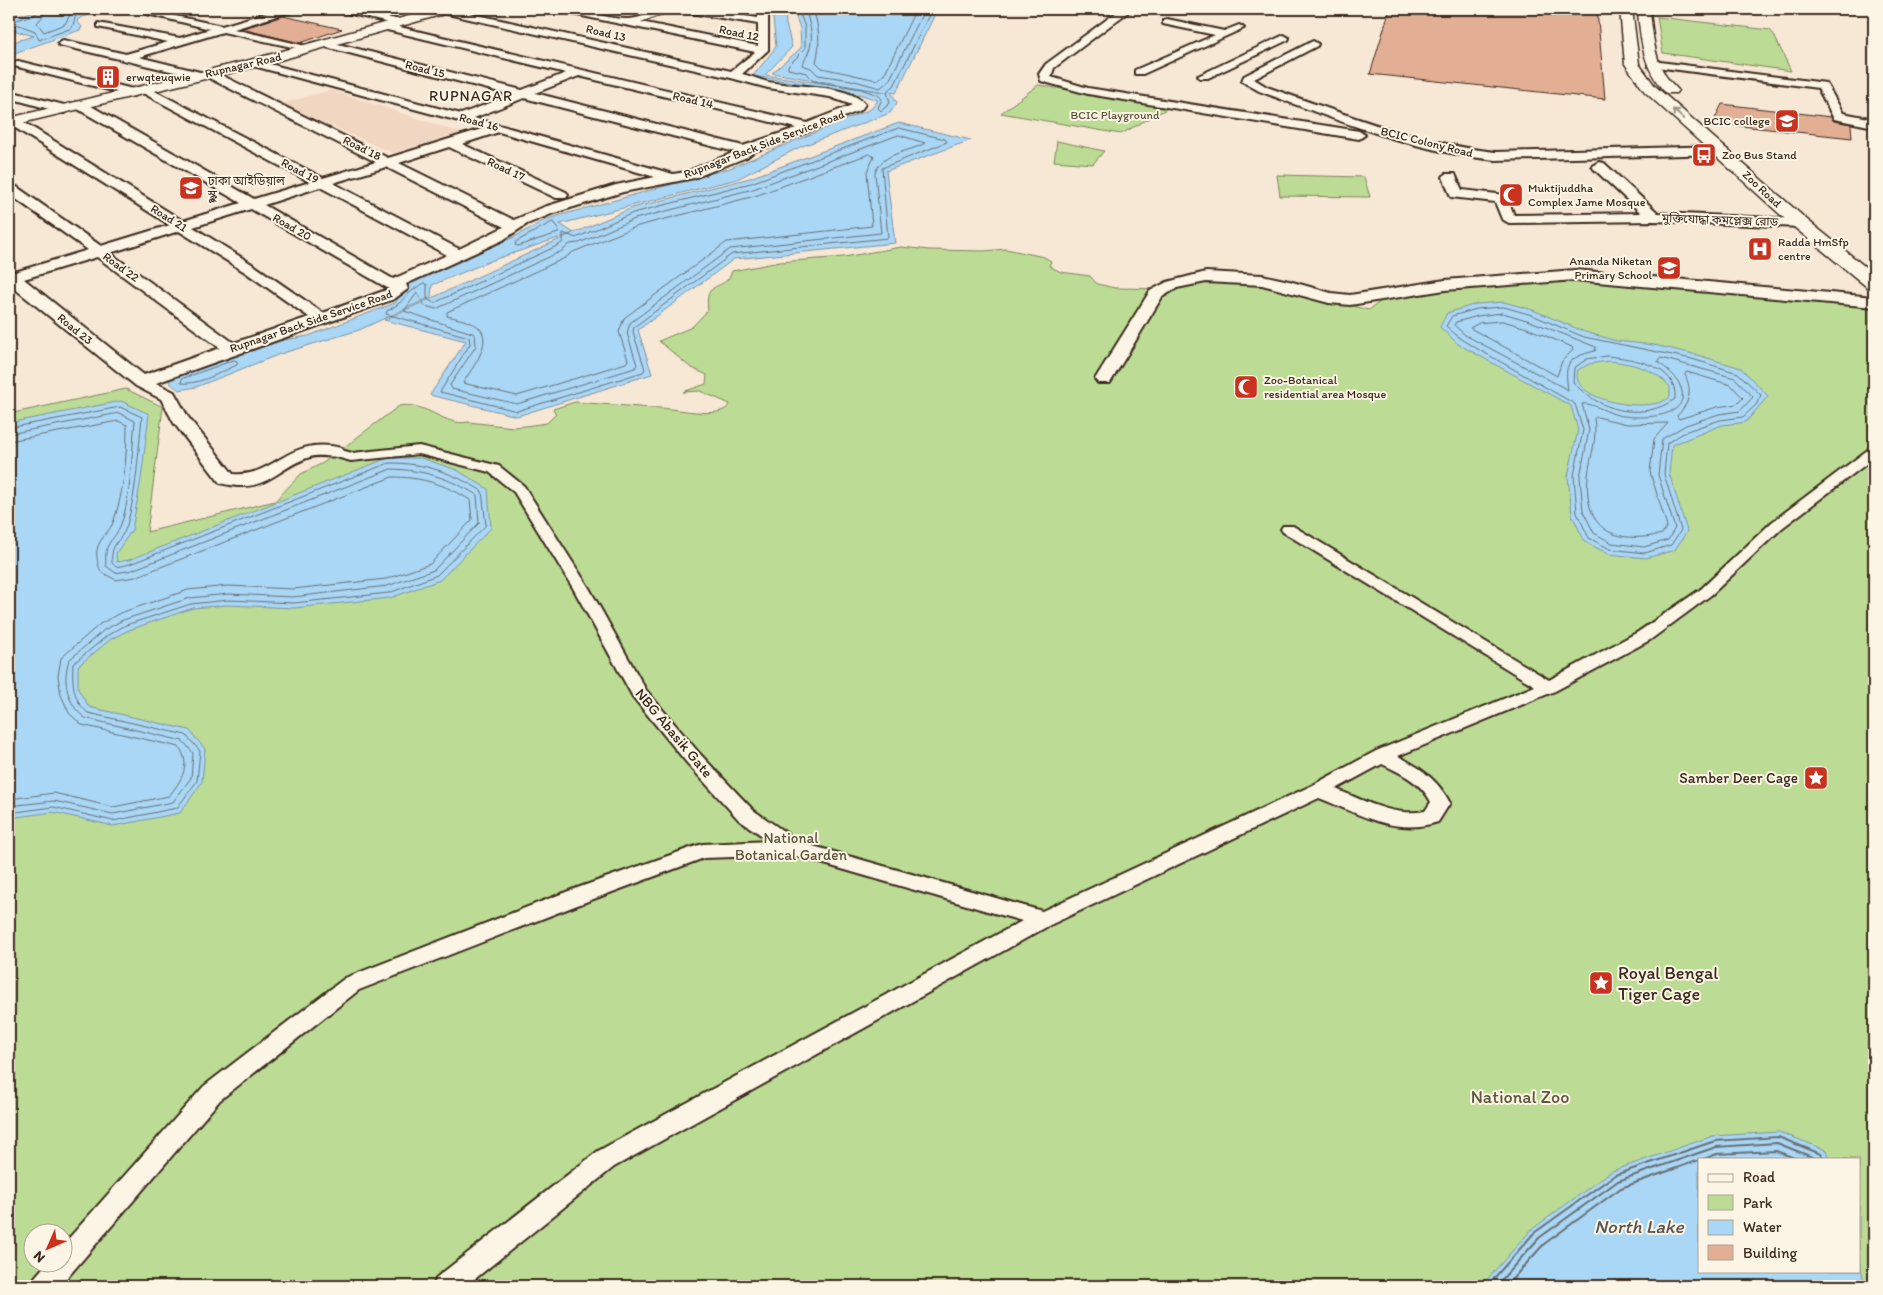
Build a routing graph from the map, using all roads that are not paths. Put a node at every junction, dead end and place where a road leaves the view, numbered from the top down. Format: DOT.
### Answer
graph roads {
  1 [pos="289,9"];
  2 [pos="336,9"];
  3 [pos="445,9"];
  4 [pos="563,9"];
  5 [pos="669,9"];
  6 [pos="685,9"];
  7 [pos="1127,9"];
  8 [pos="1626,9"];
  9 [pos="1643,9"];
  10 [pos="147,11"];
  11 [pos="762,15"];
  12 [pos="1167,22"];
  13 [pos="401,23"];
  14 [pos="632,23"];
  15 [pos="102,25"];
  16 [pos="387,27"];
  17 [pos="223,28"];
  18 [pos="1239,28"];
  19 [pos="617,30"];
  20 [pos="1226,34"];
  21 [pos="600,36"];
  22 [pos="1284,38"];
  23 [pos="63,42"];
  24 [pos="179,42"];
  25 [pos="583,42"];
  26 [pos="326,44"];
  27 [pos="1312,44"];
  28 [pos="566,48"];
  29 [pos="1193,48"];
  30 [pos="306,50"];
  31 [pos="763,50"];
  32 [pos="548,54"];
  33 [pos="126,58"];
  34 [pos="1238,60"];
  35 [pos="530,61"];
  36 [pos="1632,62"];
  37 [pos="18,64"];
  38 [pos="254,64"];
  39 [pos="1652,64"];
  40 [pos="1268,67"];
  41 [pos="578,72"];
  42 [pos="1139,72"];
  43 [pos="204,74"];
  44 [pos="733,75"];
  45 [pos="1204,76"];
  46 [pos="138,90"];
  47 [pos="523,94"];
  48 [pos="9,95"];
  49 [pos="80,105"];
  50 [pos="64,109"];
  51 [pos="462,118"];
  52 [pos="11,121"];
  53 [pos="1874,123"];
  54 [pos="808,127"];
  55 [pos="499,128"];
  56 [pos="450,144"];
  57 [pos="1740,149"];
  58 [pos="1720,150"];
  59 [pos="746,151"];
  60 [pos="1464,153"];
  61 [pos="391,163"];
  62 [pos="1599,166"];
  63 [pos="1450,177"];
  64 [pos="673,178"];
  65 [pos="322,183"];
  66 [pos="9,188"];
  67 [pos="561,195"];
  68 [pos="252,205"];
  69 [pos="1654,217"];
  70 [pos="1800,223"];
  71 [pos="514,226"];
  72 [pos="182,227"];
  73 [pos="100,252"];
  74 [pos="457,254"];
  75 [pos="1874,265"];
  76 [pos="10,277"];
  77 [pos="1874,283"];
  78 [pos="400,289"];
  79 [pos="1874,302"];
  80 [pos="322,319"];
  81 [pos="232,349"];
  82 [pos="1104,379"];
  83 [pos="142,382"];
  84 [pos="334,452"];
  85 [pos="1874,452"];
  86 [pos="1288,529"];
  87 [pos="1549,687"];
  88 [pos="1382,756"];
  89 [pos="1319,790"];
  90 [pos="793,848"];
  91 [pos="1043,918"];
  92 [pos="44,1286"];
  93 [pos="446,1286"];
  1 -- 17 [label="street"];
  2 -- 13 [label="street"];
  3 -- 13 [label="main road, Rupnagar Road"];
  3 -- 25 [label="street, Road 13"];
  4 -- 14 [label="street, Road 12"];
  5 -- 14 [label="street"];
  6 -- 11 [label="street"];
  7 -- 60 [label="street"];
  8 -- 36 [label="main road, Zoo Road"];
  9 -- 39 [label="main road, Zoo Road"];
  10 -- 17 [label="street"];
  11 -- 31 [label="street"];
  12 -- 20 [label="street"];
  13 -- 16 [label="main road, Rupnagar Road"];
  14 -- 19 [label="street"];
  14 -- 31 [label="street, Road 12"];
  15 -- 24 [label="street"];
  16 -- 26 [label="main road, Rupnagar Road"];
  16 -- 35 [label="street"];
  17 -- 24 [label="street"];
  17 -- 30 [label="street"];
  18 -- 20 [label="street"];
  20 -- 29 [label="street"];
  21 -- 25 [label="street"];
  22 -- 34 [label="street"];
  23 -- 33 [label="street, Road 18"];
  24 -- 33 [label="street"];
  25 -- 28 [label="street"];
  25 -- 44 [label="street, Road 13"];
  26 -- 30 [label="main road, Rupnagar Road"];
  26 -- 47 [label="street, Road 15"];
  27 -- 40 [label="street, BCIC Colony Road"];
  29 -- 34 [label="street"];
  29 -- 42 [label="street"];
  30 -- 38 [label="main road, Rupnagar Road"];
  31 -- 44 [label="street"];
  32 -- 35 [label="street"];
  33 -- 43 [label="street, Road 18"];
  34 -- 40 [label="street"];
  34 -- 45 [label="street"];
  35 -- 41 [label="street, Road 14"];
  36 -- 39 [label="main road"];
  58 -- 36 [label="main road, Zoo Road, one-way"];
  37 -- 46 [label="street, Road 19"];
  38 -- 43 [label="main road, Rupnagar Road"];
  38 -- 51 [label="street, Road 16"];
  39 -- 53 [label="street"];
  39 -- 57 [label="main road, Zoo Road"];
  40 -- 60 [label="street, BCIC Colony Road"];
  41 -- 47 [label="street"];
  41 -- 54 [label="street, Road 14"];
  43 -- 46 [label="main road, Rupnagar Road"];
  43 -- 61 [label="street, Road 18"];
  44 -- 54 [label="street, Rupnagar Back Side Service Road"];
  46 -- 49 [label="main road, Rupnagar Road"];
  46 -- 65 [label="street, Road 19"];
  47 -- 51 [label="street"];
  47 -- 59 [label="street, Road 15"];
  48 -- 50 [label="street"];
  49 -- 50 [label="main road, Rupnagar Road"];
  49 -- 68 [label="street, Road 20"];
  50 -- 52 [label="main road, Rupnagar Road"];
  51 -- 55 [label="street, Road 16"];
  52 -- 72 [label="street, Road 21"];
  54 -- 59 [label="street, Rupnagar Back Side Service Road"];
  55 -- 56 [label="street"];
  55 -- 64 [label="street, Road 16"];
  56 -- 61 [label="street"];
  56 -- 67 [label="street, Road 17"];
  57 -- 58 [label="main road"];
  57 -- 75 [label="main road, Zoo Road"];
  58 -- 60 [label="street, BCIC Colony Road"];
  58 -- 70 [label="main road, Zoo Road"];
  59 -- 64 [label="street, Rupnagar Back Side Service Road"];
  61 -- 65 [label="street"];
  61 -- 71 [label="street, Road 18"];
  62 -- 69 [label="street, মুক্তিযোদ্ধা কমপ্লেক্স রোড"];
  63 -- 69 [label="street"];
  64 -- 71 [label="street, Rupnagar Back Side Service Road"];
  65 -- 68 [label="street"];
  65 -- 74 [label="street, Road 19"];
  66 -- 73 [label="street, Road 22"];
  68 -- 72 [label="street"];
  68 -- 78 [label="street, Road 20"];
  69 -- 70 [label="street, মুক্তিযোদ্ধা কমপ্লেক্স রোড"];
  70 -- 77 [label="main road, Zoo Road"];
  71 -- 74 [label="street, Rupnagar Back Side Service Road"];
  72 -- 73 [label="street"];
  72 -- 80 [label="street, Road 21"];
  73 -- 76 [label="street"];
  73 -- 81 [label="street, Road 22"];
  74 -- 78 [label="street, Rupnagar Back Side Service Road"];
  76 -- 83 [label="street, Road 23"];
  78 -- 80 [label="street, Rupnagar Back Side Service Road"];
  79 -- 82 [label="street"];
  80 -- 81 [label="street, Rupnagar Back Side Service Road"];
  81 -- 83 [label="street, Rupnagar Back Side Service Road"];
  83 -- 84 [label="street, Road 23"];
  84 -- 90 [label="street, NBG Abasik Gate"];
  85 -- 87 [label="street"];
  86 -- 87 [label="street"];
  87 -- 88 [label="street"];
  88 -- 89 [label="street"];
  88 -- 89 [label="street"];
  89 -- 91 [label="street"];
  90 -- 91 [label="street, NBG Abasik Gate"];
  90 -- 92 [label="street"];
  91 -- 93 [label="street"];
}
